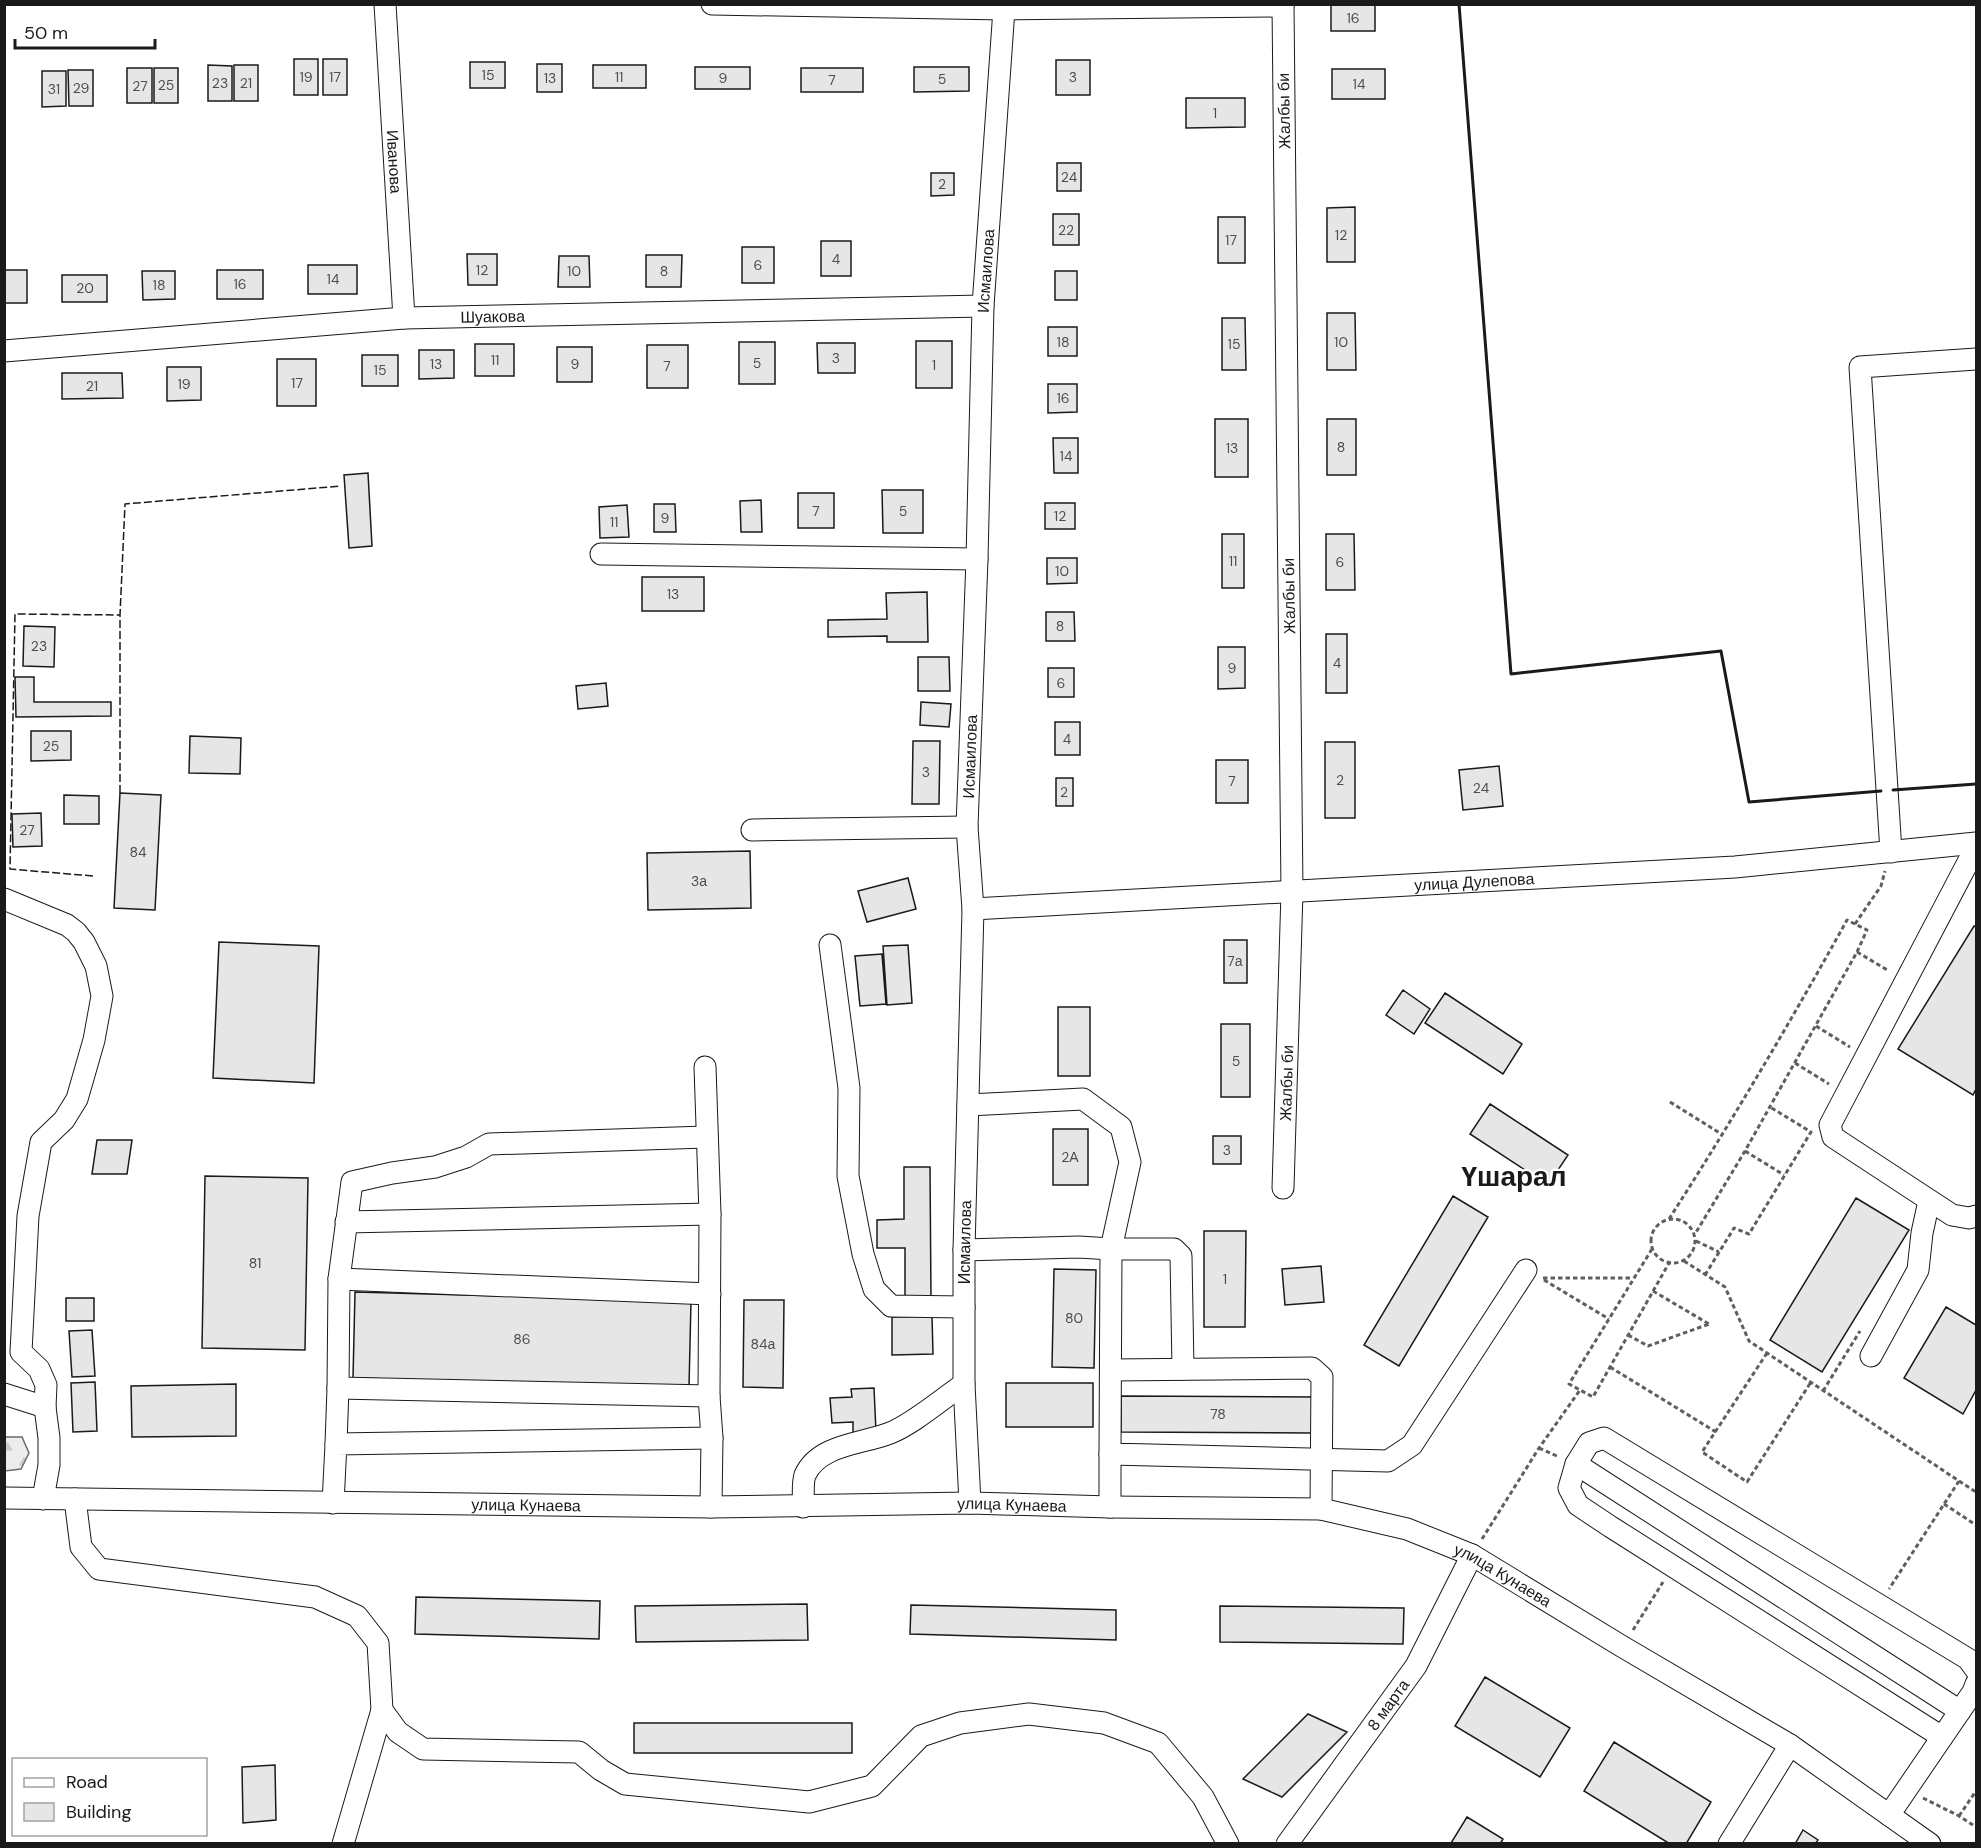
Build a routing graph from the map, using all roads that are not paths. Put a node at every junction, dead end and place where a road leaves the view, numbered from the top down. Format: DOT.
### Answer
graph roads {
  1 [pos="385,4"];
  2 [pos="712,4"];
  3 [pos="1283,5"];
  4 [pos="1004,9"];
  5 [pos="983,306"];
  6 [pos="404,318"];
  7 [pos="4,351"];
  8 [pos="1977,359"];
  9 [pos="601,554"];
  10 [pos="977,559"];
  11 [pos="967,827"];
  12 [pos="752,830"];
  13 [pos="1977,845"];
  14 [pos="1891,852"];
  15 [pos="1292,892"];
  16 [pos="4,899"];
  17 [pos="973,909"];
  18 [pos="830,945"];
  19 [pos="705,1067"];
  20 [pos="968,1105"];
  21 [pos="706,1137"];
  22 [pos="1283,1188"];
  23 [pos="1929,1201"];
  24 [pos="710,1214"];
  25 [pos="1977,1216"];
  26 [pos="346,1222"];
  27 [pos="1111,1249"];
  28 [pos="964,1250"];
  29 [pos="1526,1270"];
  30 [pos="339,1279"];
  31 [pos="710,1294"];
  32 [pos="964,1307"];
  33 [pos="13,1351"];
  34 [pos="1871,1356"];
  35 [pos="1183,1369"];
  36 [pos="1111,1370"];
  37 [pos="964,1384"];
  38 [pos="338,1388"];
  39 [pos="4,1394"];
  40 [pos="709,1396"];
  41 [pos="45,1407"];
  42 [pos="712,1438"];
  43 [pos="336,1444"];
  44 [pos="1110,1454"];
  45 [pos="1322,1458"];
  46 [pos="1576,1464"];
  47 [pos="4,1498"];
  48 [pos="43,1499"];
  49 [pos="75,1499"];
  50 [pos="333,1503"];
  51 [pos="970,1503"];
  52 [pos="803,1507"];
  53 [pos="1110,1507"];
  54 [pos="711,1508"];
  55 [pos="1321,1509"];
  56 [pos="1472,1555"];
  57 [pos="1977,1670"];
  58 [pos="1977,1684"];
  59 [pos="382,1710"];
  60 [pos="1960,1711"];
  61 [pos="1942,1737"];
  62 [pos="1790,1745"];
  63 [pos="1889,1815"];
  64 [pos="343,1844"];
  65 [pos="1228,1844"];
  66 [pos="1287,1844"];
  67 [pos="1729,1844"];
  68 [pos="1930,1844"];
  1 -- 6 [label="street, Иванова"];
  2 -- 4 [label="street"];
  3 -- 4 [label="street"];
  3 -- 15 [label="street, Жалбы би"];
  4 -- 5 [label="street, Исмаилова"];
  5 -- 6 [label="street, Шуакова"];
  5 -- 10 [label="street, Исмаилова"];
  6 -- 7 [label="street, Шуакова"];
  8 -- 14 [label="street"];
  9 -- 10 [label="street"];
  10 -- 11 [label="street, Исмаилова"];
  11 -- 12 [label="street"];
  11 -- 17 [label="street, Исмаилова"];
  13 -- 14 [label="street, улица Дулепова"];
  13 -- 23 [label="street"];
  14 -- 15 [label="street, улица Дулепова"];
  15 -- 17 [label="street, улица Дулепова"];
  15 -- 22 [label="street, Жалбы би"];
  16 -- 33 [label="street"];
  17 -- 20 [label="street, Исмаилова"];
  18 -- 32 [label="street"];
  19 -- 21 [label="street"];
  20 -- 27 [label="street"];
  20 -- 28 [label="street, Исмаилова"];
  21 -- 24 [label="street"];
  21 -- 26 [label="street"];
  23 -- 25 [label="street"];
  23 -- 34 [label="street"];
  24 -- 26 [label="street"];
  24 -- 31 [label="street"];
  26 -- 30 [label="street"];
  27 -- 28 [label="street"];
  27 -- 35 [label="street"];
  27 -- 36 [label="street"];
  28 -- 32 [label="street, Исмаилова"];
  29 -- 45 [label="street"];
  30 -- 31 [label="street"];
  30 -- 38 [label="street"];
  31 -- 40 [label="street"];
  32 -- 37 [label="street, Исмаилова"];
  33 -- 41 [label="street"];
  35 -- 36 [label="street"];
  35 -- 45 [label="street"];
  36 -- 44 [label="street"];
  37 -- 51 [label="street, Исмаилова"];
  37 -- 52 [label="street"];
  38 -- 40 [label="street"];
  38 -- 43 [label="street"];
  39 -- 41 [label="street"];
  40 -- 42 [label="street"];
  41 -- 48 [label="street"];
  42 -- 43 [label="street"];
  42 -- 54 [label="street"];
  43 -- 50 [label="street"];
  44 -- 45 [label="street"];
  44 -- 53 [label="street"];
  45 -- 55 [label="street"];
  46 -- 57 [label="street"];
  46 -- 60 [label="street"];
  46 -- 61 [label="street"];
  47 -- 48 [label="street, улица Кунаева"];
  48 -- 49 [label="street, улица Кунаева"];
  49 -- 50 [label="street, улица Кунаева"];
  49 -- 59 [label="street"];
  50 -- 54 [label="street, улица Кунаева"];
  51 -- 52 [label="street, улица Кунаева"];
  51 -- 53 [label="street, улица Кунаева"];
  52 -- 54 [label="street, улица Кунаева"];
  53 -- 55 [label="street, улица Кунаева"];
  55 -- 56 [label="street, улица Кунаева"];
  56 -- 62 [label="street, улица Кунаева"];
  56 -- 66 [label="street, 8 марта"];
  58 -- 60 [label="street"];
  59 -- 64 [label="street"];
  59 -- 65 [label="street"];
  60 -- 61 [label="street"];
  61 -- 63 [label="street"];
  62 -- 63 [label="street, улица Кунаева"];
  62 -- 67 [label="street"];
  63 -- 68 [label="street, улица Кунаева"];
}
